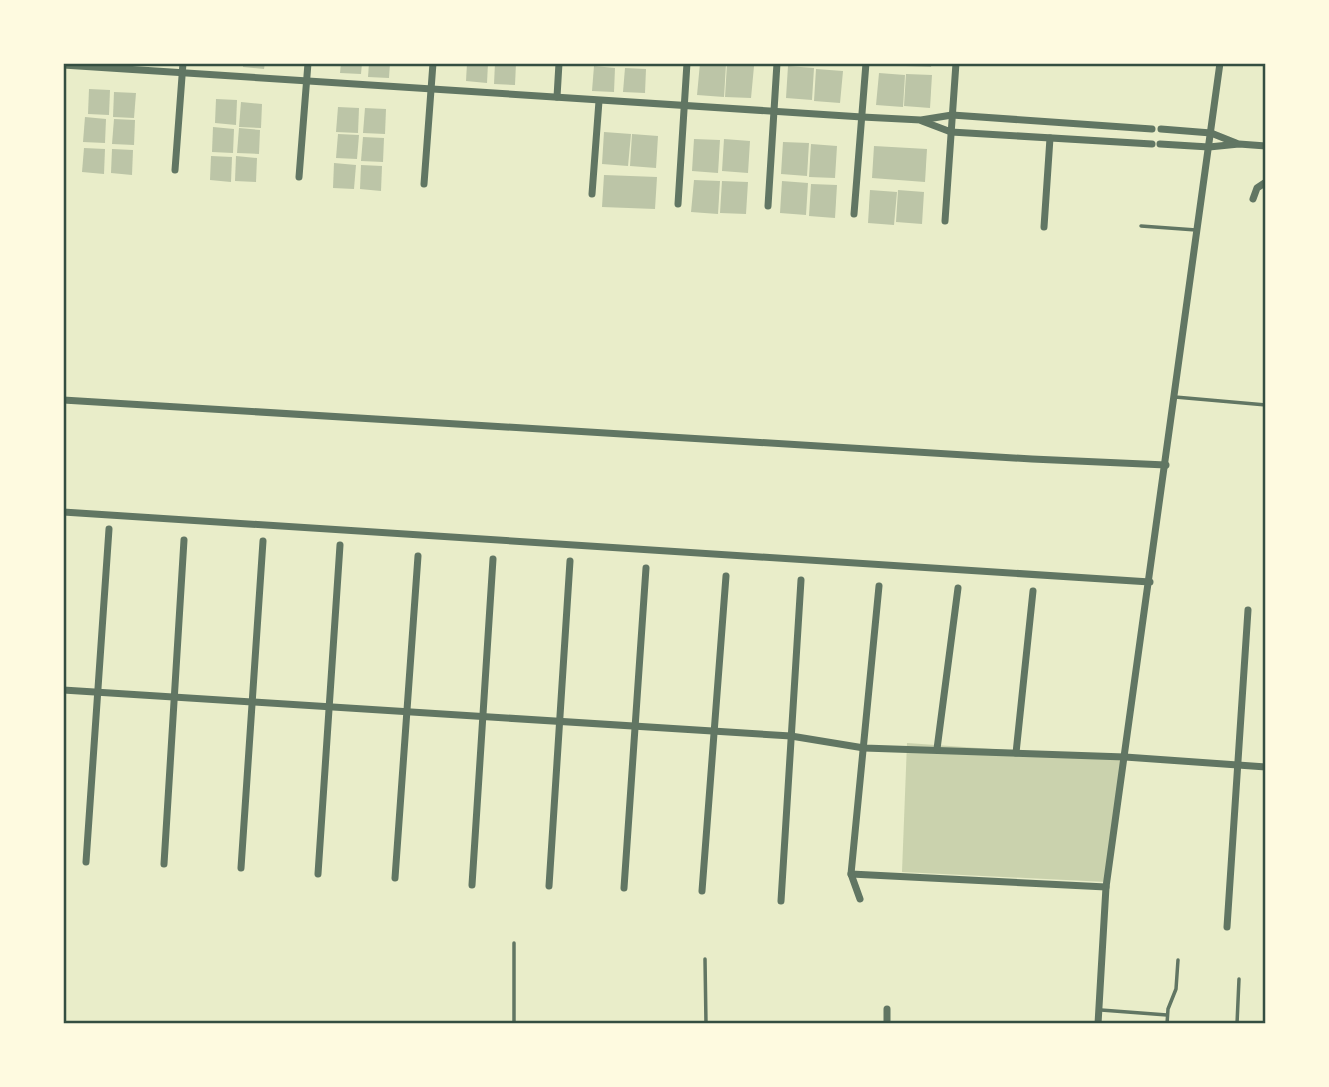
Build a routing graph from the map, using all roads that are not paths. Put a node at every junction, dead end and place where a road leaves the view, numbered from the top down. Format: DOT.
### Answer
graph roads {
  1 [pos="308,63"];
  2 [pos="433,63"];
  3 [pos="559,63"];
  4 [pos="687,63"];
  5 [pos="777,63"];
  6 [pos="866,63"];
  7 [pos="956,63"];
  8 [pos="1220,63"];
  9 [pos="63,65"];
  10 [pos="182,67"];
  11 [pos="307,81"];
  12 [pos="431,88"];
  13 [pos="557,97"];
  14 [pos="599,101"];
  15 [pos="684,106"];
  16 [pos="774,111"];
  17 [pos="952,115"];
  18 [pos="862,117"];
  19 [pos="921,120"];
  20 [pos="951,132"];
  21 [pos="1211,134"];
  22 [pos="1050,138"];
  23 [pos="1240,145"];
  24 [pos="1266,146"];
  25 [pos="1209,147"];
  26 [pos="175,170"];
  27 [pos="299,177"];
  28 [pos="1266,182"];
  29 [pos="424,184"];
  30 [pos="592,194"];
  31 [pos="1253,199"];
  32 [pos="678,204"];
  33 [pos="768,206"];
  34 [pos="854,214"];
  35 [pos="945,221"];
  36 [pos="1141,226"];
  37 [pos="1044,227"];
  38 [pos="1198,230"];
  39 [pos="1175,397"];
  40 [pos="63,400"];
  41 [pos="1266,405"];
  42 [pos="1166,465"];
  43 [pos="63,512"];
  44 [pos="109,529"];
  45 [pos="184,540"];
  46 [pos="263,541"];
  47 [pos="340,545"];
  48 [pos="418,555"];
  49 [pos="494,559"];
  50 [pos="570,561"];
  51 [pos="646,568"];
  52 [pos="726,576"];
  53 [pos="801,580"];
  54 [pos="1150,582"];
  55 [pos="879,586"];
  56 [pos="958,588"];
  57 [pos="1033,590"];
  58 [pos="1248,610"];
  59 [pos="63,690"];
  60 [pos="99,692"];
  61 [pos="174,696"];
  62 [pos="251,701"];
  63 [pos="329,706"];
  64 [pos="406,712"];
  65 [pos="482,716"];
  66 [pos="559,721"];
  67 [pos="635,726"];
  68 [pos="714,731"];
  69 [pos="791,736"];
  70 [pos="864,748"];
  71 [pos="937,749"];
  72 [pos="1016,753"];
  73 [pos="1125,757"];
  74 [pos="1238,765"];
  75 [pos="1266,767"];
  76 [pos="86,862"];
  77 [pos="164,864"];
  78 [pos="242,868"];
  79 [pos="318,874"];
  80 [pos="852,874"];
  81 [pos="396,878"];
  82 [pos="471,886"];
  83 [pos="549,886"];
  84 [pos="1106,887"];
  85 [pos="624,888"];
  86 [pos="702,891"];
  87 [pos="860,900"];
  88 [pos="781,901"];
  89 [pos="1227,927"];
  90 [pos="514,943"];
  91 [pos="705,959"];
  92 [pos="1178,960"];
  93 [pos="1239,979"];
  94 [pos="887,1009"];
  95 [pos="1098,1010"];
  96 [pos="1167,1015"];
  97 [pos="514,1024"];
  98 [pos="706,1024"];
  99 [pos="887,1024"];
  100 [pos="1098,1024"];
  101 [pos="1167,1024"];
  102 [pos="1237,1024"];
  1 -- 11 [label="street"];
  2 -- 12 [label="street"];
  3 -- 13 [label="street"];
  4 -- 15 [label="street"];
  5 -- 16 [label="street"];
  6 -- 18 [label="street"];
  7 -- 17 [label="street"];
  8 -- 21 [label="street"];
  9 -- 10 [label="street"];
  10 -- 11 [label="street"];
  10 -- 26 [label="street"];
  11 -- 12 [label="street"];
  11 -- 27 [label="street"];
  12 -- 13 [label="street"];
  12 -- 29 [label="street"];
  13 -- 14 [label="street"];
  14 -- 15 [label="street"];
  14 -- 30 [label="street"];
  15 -- 16 [label="street"];
  15 -- 32 [label="street"];
  16 -- 18 [label="street"];
  16 -- 33 [label="street"];
  17 -- 19 [label="street"];
  17 -- 20 [label="street"];
  17 -- 21 [label="street"];
  18 -- 19 [label="street"];
  18 -- 34 [label="street"];
  19 -- 20 [label="street"];
  20 -- 22 [label="street"];
  20 -- 35 [label="street"];
  21 -- 23 [label="street"];
  21 -- 25 [label="street"];
  22 -- 25 [label="street"];
  22 -- 37 [label="street"];
  23 -- 24 [label="street"];
  23 -- 25 [label="street"];
  25 -- 38 [label="street"];
  28 -- 31 [label="street"];
  36 -- 38 [label="lane"];
  38 -- 39 [label="street"];
  39 -- 41 [label="lane"];
  39 -- 42 [label="street"];
  40 -- 42 [label="street"];
  42 -- 54 [label="street"];
  43 -- 54 [label="street"];
  44 -- 60 [label="street"];
  45 -- 61 [label="street"];
  46 -- 62 [label="street"];
  47 -- 63 [label="street"];
  48 -- 64 [label="street"];
  49 -- 65 [label="street"];
  50 -- 66 [label="street"];
  51 -- 67 [label="street"];
  52 -- 68 [label="street"];
  53 -- 69 [label="street"];
  54 -- 73 [label="street"];
  55 -- 70 [label="street"];
  56 -- 71 [label="street"];
  57 -- 72 [label="street"];
  58 -- 74 [label="street"];
  59 -- 60 [label="street"];
  60 -- 61 [label="street"];
  60 -- 76 [label="street"];
  61 -- 62 [label="street"];
  61 -- 77 [label="street"];
  62 -- 63 [label="street"];
  62 -- 78 [label="street"];
  63 -- 64 [label="street"];
  63 -- 79 [label="street"];
  64 -- 65 [label="street"];
  64 -- 81 [label="street"];
  65 -- 66 [label="street"];
  65 -- 82 [label="street"];
  66 -- 67 [label="street"];
  66 -- 83 [label="street"];
  67 -- 68 [label="street"];
  67 -- 85 [label="street"];
  68 -- 69 [label="street"];
  68 -- 86 [label="street"];
  69 -- 70 [label="street"];
  69 -- 88 [label="street"];
  70 -- 71 [label="street"];
  70 -- 80 [label="street"];
  71 -- 72 [label="street"];
  72 -- 73 [label="street"];
  73 -- 74 [label="street"];
  73 -- 84 [label="street"];
  74 -- 75 [label="street"];
  74 -- 89 [label="street"];
  80 -- 84 [label="street"];
  80 -- 87 [label="street"];
  84 -- 95 [label="street"];
  90 -- 97 [label="lane"];
  91 -- 98 [label="lane"];
  92 -- 96 [label="lane"];
  93 -- 102 [label="lane"];
  94 -- 99 [label="street"];
  95 -- 96 [label="lane"];
  95 -- 100 [label="street"];
  96 -- 101 [label="lane"];
}
